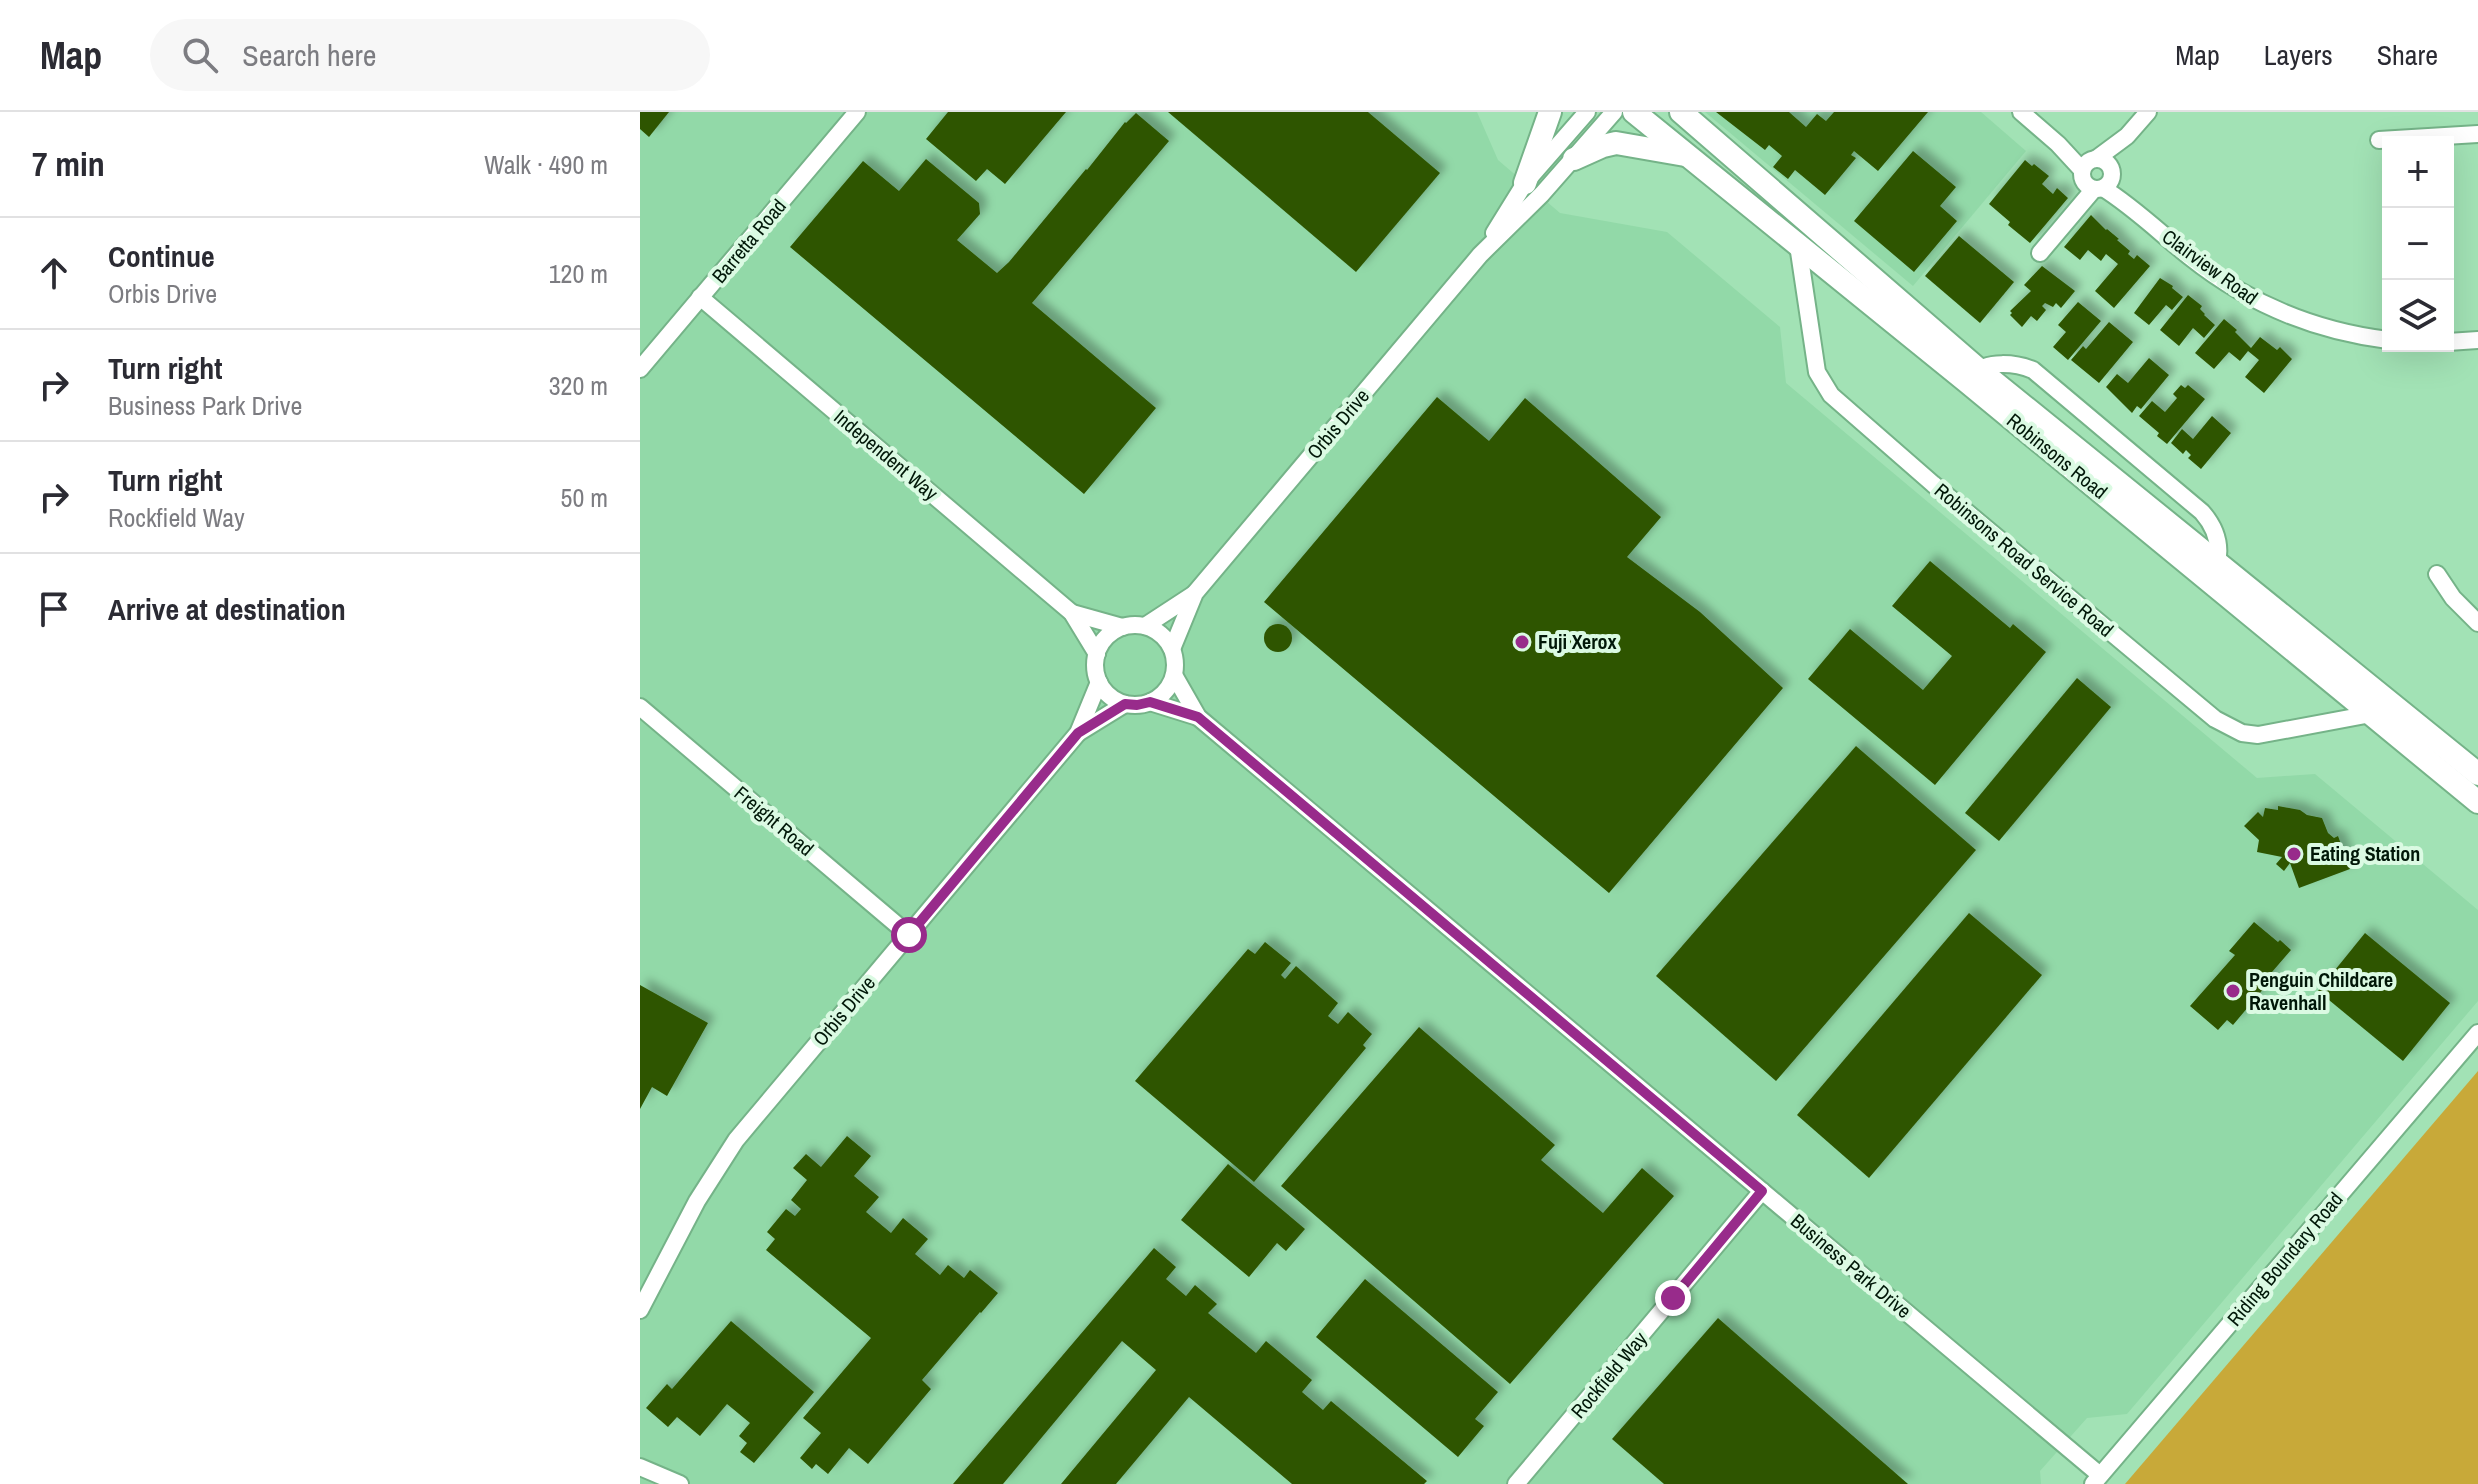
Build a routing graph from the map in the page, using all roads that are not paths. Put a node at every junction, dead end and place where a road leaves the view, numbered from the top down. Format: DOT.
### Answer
graph roads {
  1 [pos="857,112"];
  2 [pos="1550,112"];
  3 [pos="1587,112"];
  4 [pos="1614,112"];
  5 [pos="1634,112"];
  6 [pos="1681,112"];
  7 [pos="2021,112"];
  8 [pos="2148,112"];
  9 [pos="2478,134"];
  10 [pos="2379,140"];
  11 [pos="1686,155"];
  12 [pos="1574,159"];
  13 [pos="2097,174"];
  14 [pos="1525,183"];
  15 [pos="1798,245"];
  16 [pos="2040,253"];
  17 [pos="1480,255"];
  18 [pos="700,297"];
  19 [pos="2382,339"];
  20 [pos="2478,340"];
  21 [pos="2454,342"];
  22 [pos="640,369"];
  23 [pos="1972,375"];
  24 [pos="2214,572"];
  25 [pos="2437,574"];
  26 [pos="1195,593"];
  27 [pos="1072,613"];
  28 [pos="2478,623"];
  29 [pos="1145,626"];
  30 [pos="1122,627"];
  31 [pos="1172,649"];
  32 [pos="1097,654"];
  33 [pos="1174,675"];
  34 [pos="1099,682"];
  35 [pos="1150,702"];
  36 [pos="1125,704"];
  37 [pos="640,707"];
  38 [pos="2371,714"];
  39 [pos="1198,717"];
  40 [pos="1078,733"];
  41 [pos="2478,774"];
  42 [pos="2478,802"];
  43 [pos="909,935"];
  44 [pos="2478,1033"];
  45 [pos="1762,1191"];
  46 [pos="640,1310"];
  47 [pos="640,1467"];
  48 [pos="2097,1480"];
  49 [pos="680,1484"];
  50 [pos="1516,1484"];
  1 -- 18 [label="street, Barretta Road"];
  2 -- 14 [label="main road"];
  3 -- 14 [label="street, Orbis Drive"];
  4 -- 12 [label="street, Orbis Drive"];
  5 -- 11 [label="main road, Robinsons Road"];
  6 -- 23 [label="main road, Robinsons Road"];
  7 -- 13 [label="street, Clairview Road"];
  8 -- 13 [label="street"];
  9 -- 10 [label="street"];
  11 -- 12 [label="main road"];
  11 -- 15 [label="main road, Robinsons Road"];
  12 -- 17 [label="street, Orbis Drive"];
  13 -- 16 [label="street"];
  13 -- 19 [label="street, Clairview Road"];
  14 -- 17 [label="street, Orbis Drive"];
  15 -- 23 [label="main road, Robinsons Road"];
  15 -- 38 [label="street, Robinsons Road Service Road"];
  17 -- 26 [label="street, Orbis Drive"];
  18 -- 22 [label="street, Barretta Road"];
  18 -- 27 [label="street, Independent Way"];
  20 -- 21 [label="street"];
  23 -- 24 [label="main road, Robinsons Road"];
  23 -- 24 [label="street"];
  24 -- 38 [label="main road, Robinsons Road"];
  24 -- 41 [label="main road, Robinsons Road"];
  25 -- 28 [label="street"];
  26 -- 29 [label="street, Orbis Drive"];
  26 -- 31 [label="street, Orbis Drive"];
  27 -- 30 [label="street, Independent Way"];
  27 -- 32 [label="street, Independent Way"];
  29 -- 30 [label="street"];
  29 -- 31 [label="street"];
  30 -- 32 [label="street"];
  31 -- 33 [label="street"];
  32 -- 34 [label="street"];
  33 -- 35 [label="street"];
  33 -- 39 [label="street, Business Park Drive"];
  34 -- 36 [label="street"];
  34 -- 40 [label="street, Orbis Drive"];
  35 -- 36 [label="street"];
  35 -- 39 [label="street, Business Park Drive"];
  36 -- 40 [label="street, Orbis Drive"];
  37 -- 43 [label="street, Freight Road"];
  38 -- 42 [label="main road, Robinsons Road"];
  39 -- 45 [label="street, Business Park Drive"];
  40 -- 43 [label="street, Orbis Drive"];
  43 -- 46 [label="street, Orbis Drive"];
  44 -- 48 [label="street, Riding Boundary Road"];
  45 -- 48 [label="street, Business Park Drive"];
  45 -- 50 [label="street, Rockfield Way"];
  47 -- 49 [label="street"];
}
